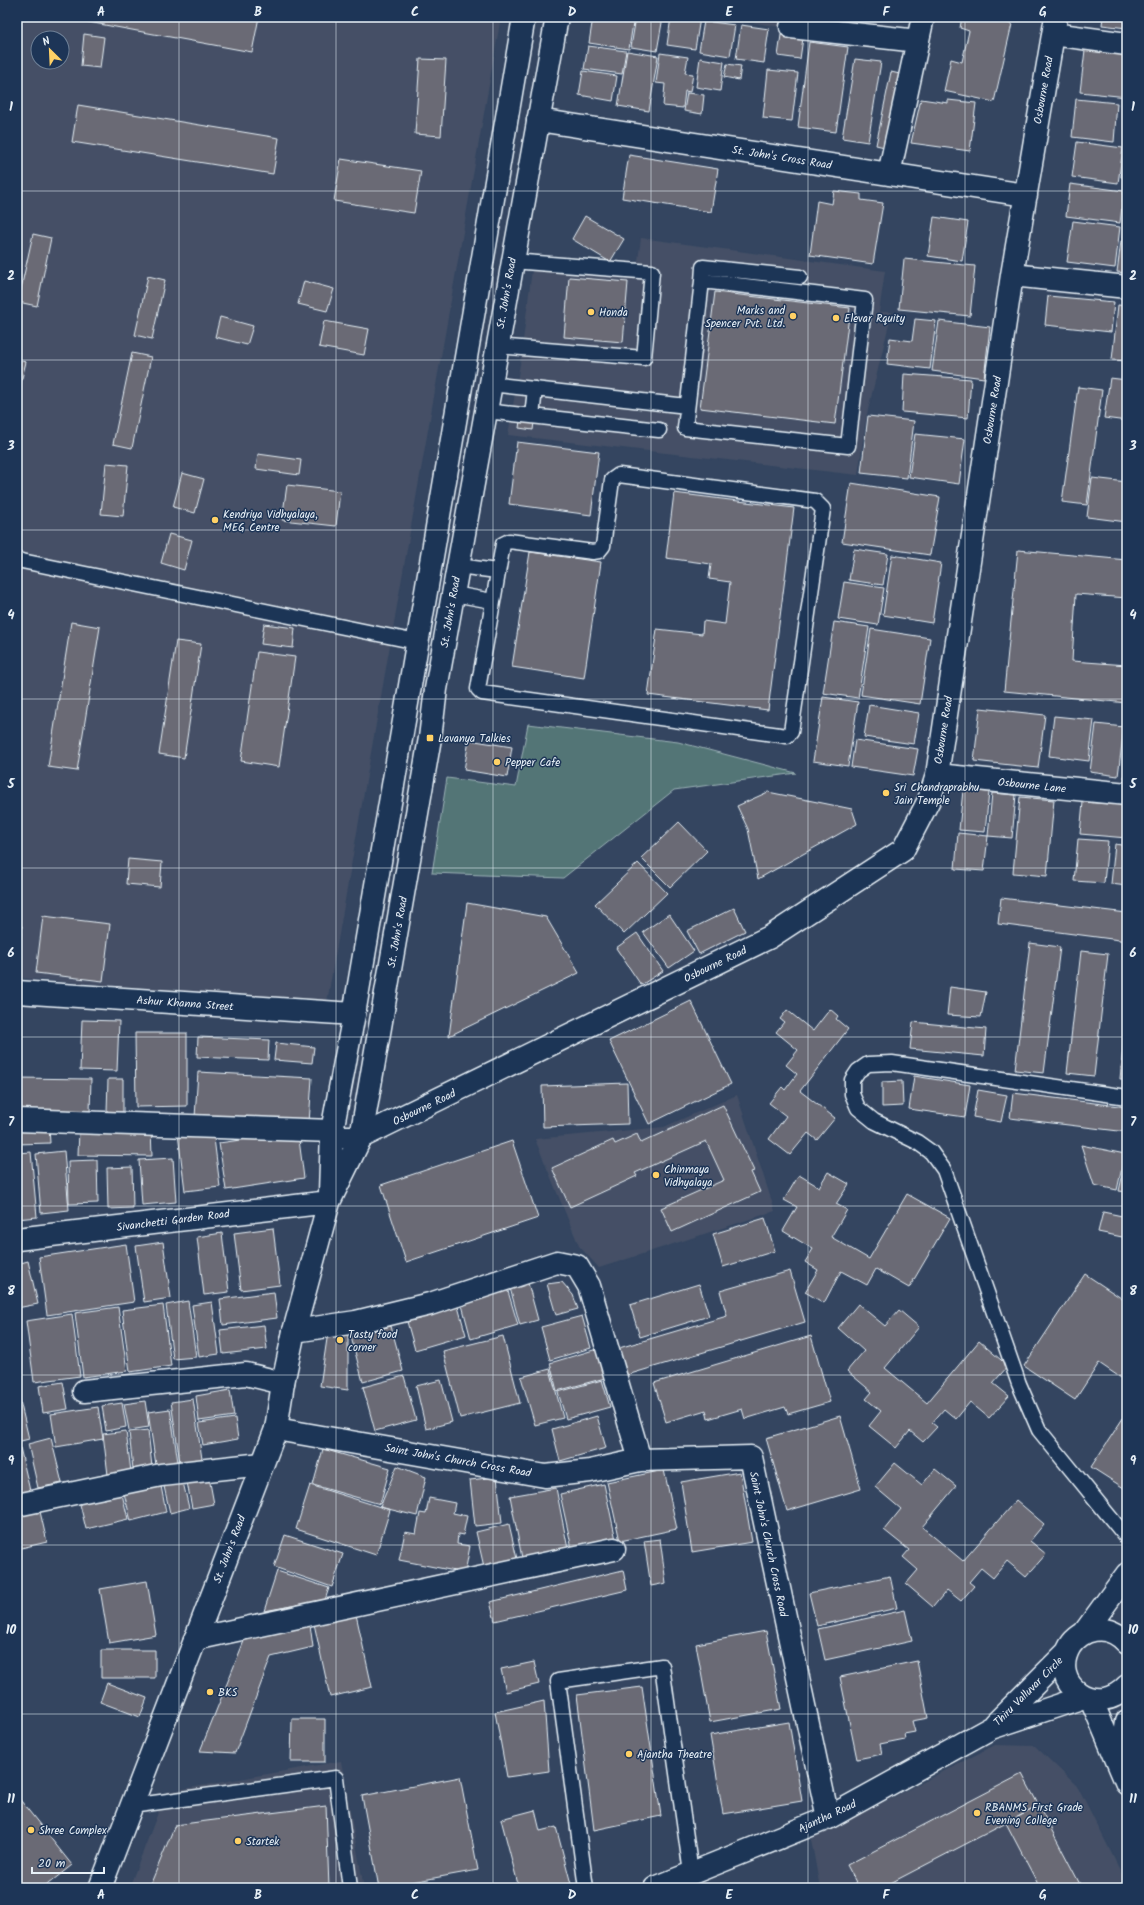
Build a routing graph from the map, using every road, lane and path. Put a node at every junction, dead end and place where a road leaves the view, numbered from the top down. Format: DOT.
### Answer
graph roads {
  1 [pos="524,17"];
  2 [pos="557,17"];
  3 [pos="923,17"];
  4 [pos="1054,25"];
  5 [pos="791,27"];
  6 [pos="918,41"];
  7 [pos="1127,44"];
  8 [pos="538,120"];
  9 [pos="888,174"];
  10 [pos="1026,195"];
  11 [pos="512,261"];
  12 [pos="1012,275"];
  13 [pos="800,277"];
  14 [pos="702,281"];
  15 [pos="1127,287"];
  16 [pos="497,346"];
  17 [pos="490,384"];
  18 [pos="535,389"];
  19 [pos="687,406"];
  20 [pos="486,411"];
  21 [pos="532,416"];
  22 [pos="659,430"];
  23 [pos="17,560"];
  24 [pos="458,566"];
  25 [pos="497,571"];
  26 [pos="454,594"];
  27 [pos="492,601"];
  28 [pos="417,642"];
  29 [pos="937,775"];
  30 [pos="1127,794"];
  31 [pos="17,992"];
  32 [pos="354,1014"];
  33 [pos="1127,1097"];
  34 [pos="17,1120"];
  35 [pos="332,1134"];
  36 [pos="361,1137"];
  37 [pos="329,1202"];
  38 [pos="17,1239"];
  39 [pos="294,1331"];
  40 [pos="283,1383"];
  41 [pos="84,1391"];
  42 [pos="276,1429"];
  43 [pos="640,1460"];
  44 [pos="262,1464"];
  45 [pos="17,1505"];
  46 [pos="1127,1538"];
  47 [pos="614,1549"];
  48 [pos="1127,1574"];
  49 [pos="1084,1633"];
  50 [pos="195,1640"];
  51 [pos="1127,1643"];
  52 [pos="1065,1654"];
  53 [pos="1127,1686"];
  54 [pos="1088,1698"];
  55 [pos="1127,1721"];
  56 [pos="991,1728"];
  57 [pos="1124,1776"];
  58 [pos="131,1806"];
  59 [pos="828,1818"];
  60 [pos="691,1872"];
  61 [pos="100,1888"];
  62 [pos="350,1888"];
  63 [pos="586,1888"];
  64 [pos="655,1888"];
  1 -- 28 [label="street, St. John's Road"];
  2 -- 8 [label="street, St. John's Road"];
  3 -- 6 [label="street"];
  4 -- 7 [label="street"];
  4 -- 10 [label="street, Osbourne Road"];
  5 -- 6 [label="street"];
  6 -- 9 [label="street"];
  8 -- 9 [label="street, St. John's Cross Road"];
  8 -- 11 [label="street, St. John's Road"];
  9 -- 10 [label="street, St. John's Cross Road"];
  10 -- 12 [label="street, Osbourne Road"];
  11 -- 16 [label="street, St. John's Road"];
  11 -- 16 [label="lane"];
  12 -- 15 [label="street"];
  12 -- 29 [label="street, Osbourne Road"];
  13 -- 14 [label="lane"];
  14 -- 19 [label="lane"];
  14 -- 19 [label="lane"];
  16 -- 17 [label="street, St. John's Road"];
  17 -- 18 [label="lane"];
  17 -- 20 [label="street, St. John's Road"];
  18 -- 19 [label="lane"];
  18 -- 21 [label="lane"];
  20 -- 21 [label="lane"];
  20 -- 24 [label="street, St. John's Road"];
  21 -- 22 [label="lane"];
  23 -- 28 [label="lane"];
  24 -- 25 [label="lane"];
  24 -- 26 [label="street, St. John's Road"];
  25 -- 27 [label="lane"];
  25 -- 27 [label="lane"];
  26 -- 27 [label="lane"];
  26 -- 36 [label="street, St. John's Road"];
  28 -- 32 [label="street, St. John's Road"];
  29 -- 30 [label="street, Osbourne Lane"];
  29 -- 36 [label="street, Osbourne Road"];
  31 -- 32 [label="street, Ashur Khanna Street"];
  32 -- 35 [label="street, St. John's Road"];
  33 -- 46 [label="lane"];
  34 -- 35 [label="street, Osbourne Road"];
  35 -- 36 [label="street, Osbourne Road"];
  35 -- 37 [label="street, St. John's Road"];
  36 -- 37 [label="street, St. John's Road"];
  37 -- 38 [label="street, Sivanchetti Garden Road"];
  37 -- 39 [label="street, St. John's Road"];
  39 -- 40 [label="street, St. John's Road"];
  39 -- 43 [label="street"];
  40 -- 41 [label="street"];
  40 -- 42 [label="street, St. John's Road"];
  42 -- 43 [label="street, Saint John's Church Cross Road"];
  42 -- 44 [label="street, St. John's Road"];
  43 -- 59 [label="street, Saint John's Church Cross Road"];
  44 -- 45 [label="street"];
  44 -- 50 [label="street, St. John's Road"];
  47 -- 50 [label="street"];
  48 -- 49 [label="street, Thiru Valluvar Circle"];
  49 -- 51 [label="street"];
  49 -- 52 [label="street, Thiru Valluvar Circle"];
  50 -- 58 [label="street, St. John's Road"];
  52 -- 54 [label="street, Thiru Valluvar Circle"];
  52 -- 56 [label="street, Thiru Valluvar Circle"];
  53 -- 54 [label="street, Thiru Valluvar Circle"];
  54 -- 56 [label="street, Thiru Valluvar Circle"];
  54 -- 57 [label="street, Thiru Valluvar Circle"];
  55 -- 57 [label="street, Thiru Valluvar Circle"];
  56 -- 59 [label="street, Ajantha Road"];
  58 -- 61 [label="street, St. John's Road"];
  58 -- 62 [label="lane"];
  59 -- 60 [label="street, Ajantha Road"];
  60 -- 63 [label="lane"];
  60 -- 64 [label="street, Ajantha Road"];
}
